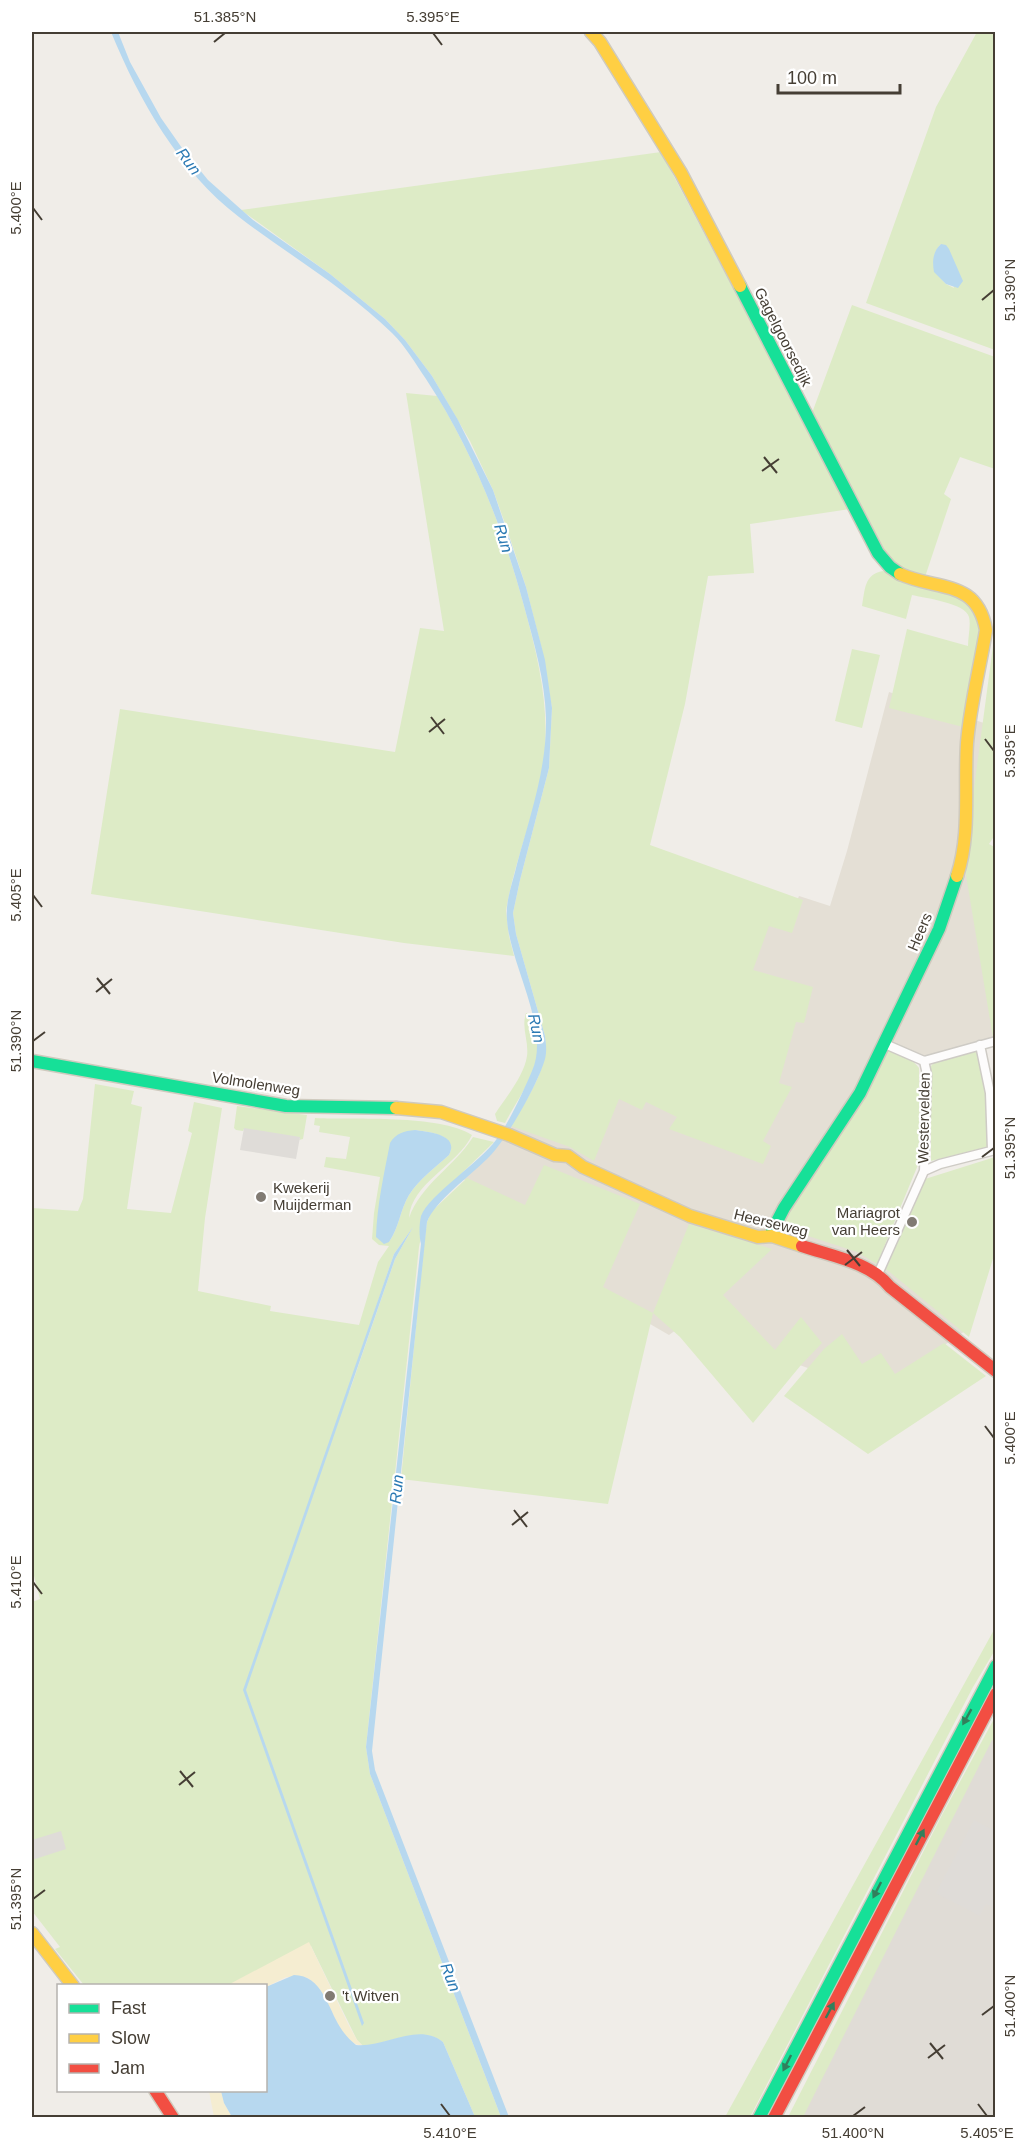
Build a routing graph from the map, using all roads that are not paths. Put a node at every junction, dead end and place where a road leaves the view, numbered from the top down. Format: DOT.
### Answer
graph roads {
  1 [pos="591,32"];
  2 [pos="986,610"];
  3 [pos="996,1041"];
  4 [pos="885,1044"];
  5 [pos="980,1045"];
  6 [pos="32,1061"];
  7 [pos="924,1061"];
  8 [pos="476,1124"];
  9 [pos="994,1150"];
  10 [pos="924,1171"];
  11 [pos="772,1236"];
  12 [pos="878,1274"];
  13 [pos="996,1371"];
  14 [pos="996,1666"];
  15 [pos="996,1694"];
  16 [pos="32,1933"];
  17 [pos="71,1984"];
  18 [pos="156,2092"];
  19 [pos="173,2118"];
  20 [pos="759,2118"];
  21 [pos="774,2118"];
  1 -- 2 [label="main road, Gagelgoorsedijk"];
  2 -- 4 [label="main road, Heers"];
  3 -- 5 [label="street, Westervelden"];
  4 -- 7 [label="street, Westervelden"];
  4 -- 11 [label="main road, Heers"];
  5 -- 7 [label="street, Westervelden"];
  5 -- 9 [label="street"];
  6 -- 8 [label="main road, Volmolenweg"];
  7 -- 10 [label="street, Westervelden"];
  8 -- 11 [label="main road, Heerseweg"];
  9 -- 10 [label="street"];
  10 -- 12 [label="street, Westervelden"];
  11 -- 12 [label="main road, Heerseweg"];
  12 -- 13 [label="main road, Heerseweg"];
  14 -- 20 [label="main road, one-way"];
  21 -- 15 [label="main road, one-way"];
  16 -- 17 [label="main road"];
  18 -- 19 [label="main road"];
}
